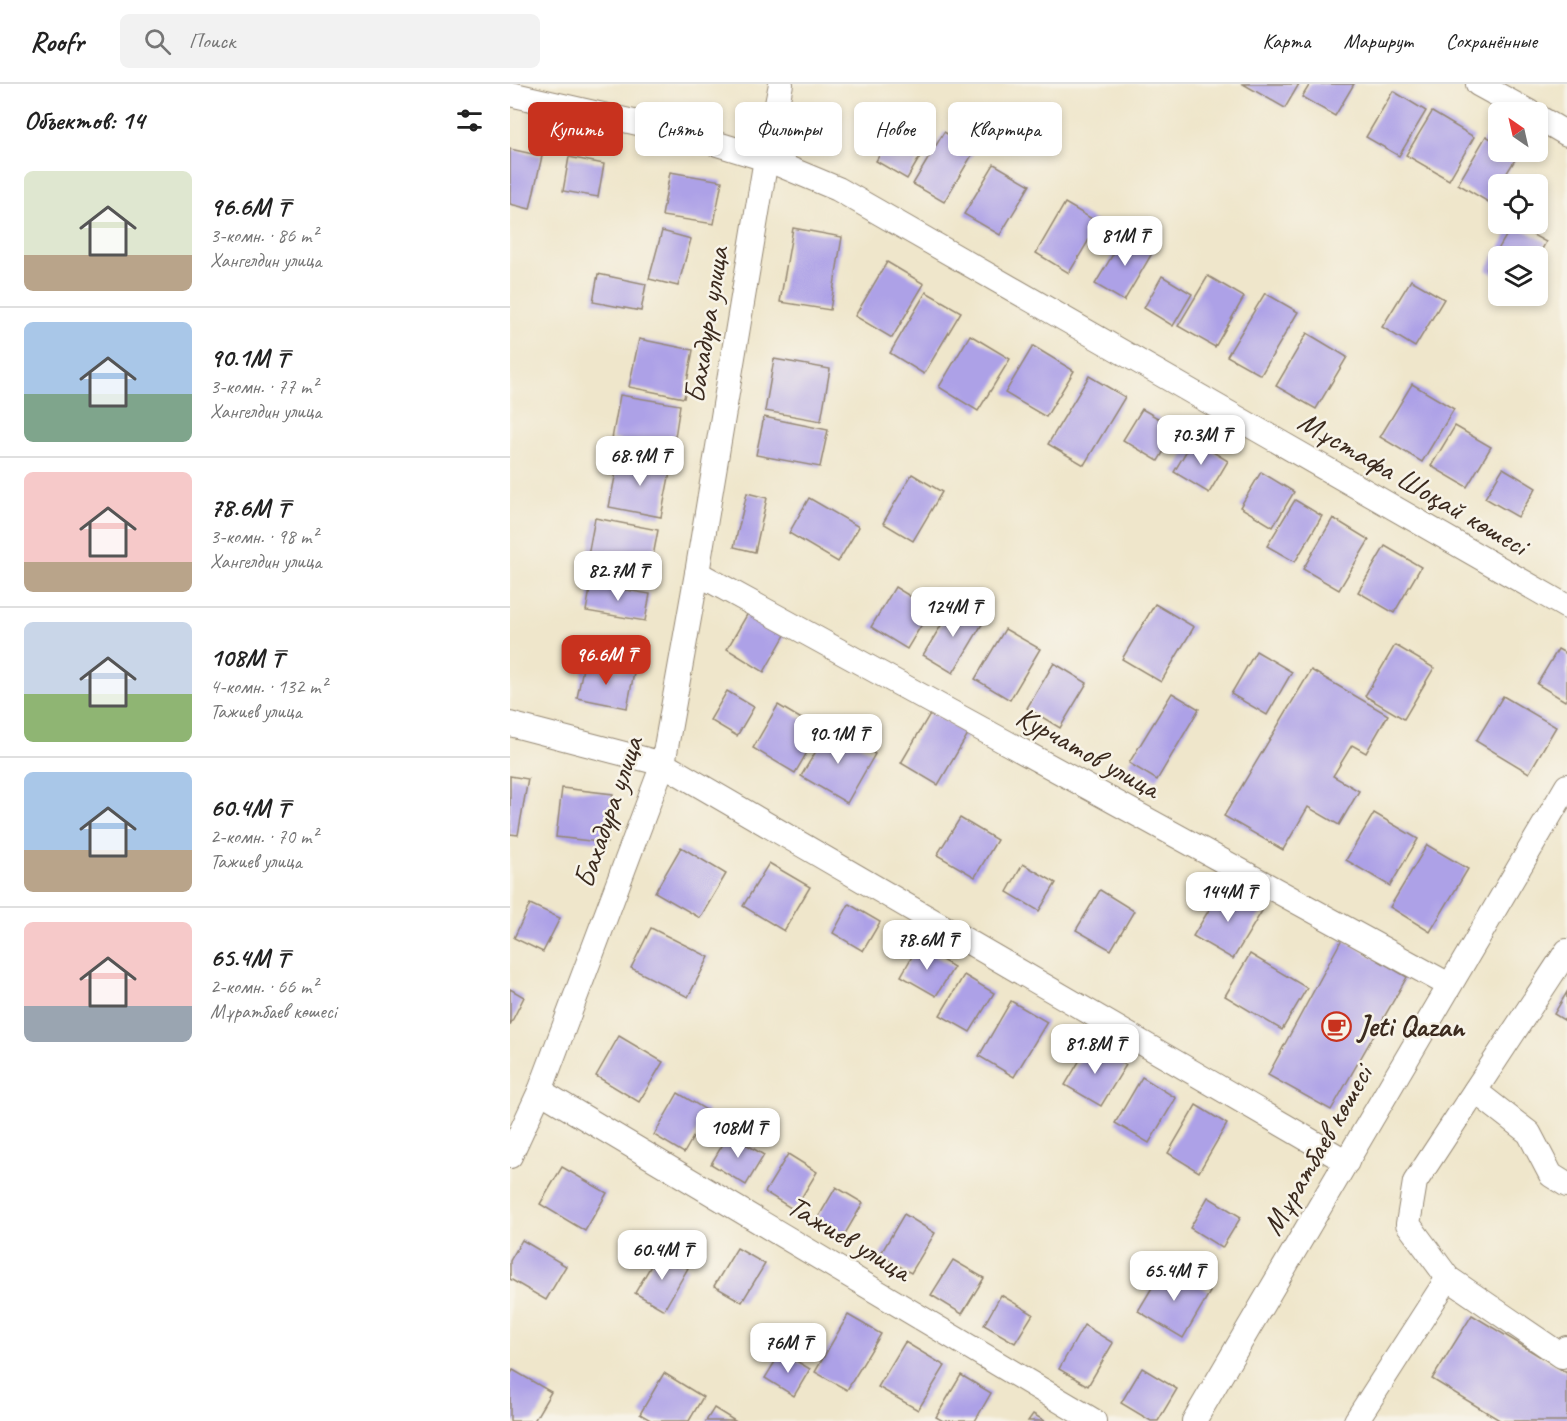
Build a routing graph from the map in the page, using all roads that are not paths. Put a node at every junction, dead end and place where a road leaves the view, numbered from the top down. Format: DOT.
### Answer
graph roads {
  1 [pos="781,84"];
  2 [pos="1478,84"];
  3 [pos="510,94"];
  4 [pos="1511,102"];
  5 [pos="1548,123"];
  6 [pos="1567,134"];
  7 [pos="766,159"];
  8 [pos="697,573"];
  9 [pos="1567,608"];
  10 [pos="510,724"];
  11 [pos="663,764"];
  12 [pos="1567,786"];
  13 [pos="1567,951"];
  14 [pos="1449,985"];
  15 [pos="540,1091"];
  16 [pos="1475,1091"];
  17 [pos="510,1156"];
  18 [pos="1347,1162"];
  19 [pos="1567,1185"];
  20 [pos="1448,1278"];
  21 [pos="1567,1348"];
  22 [pos="1362,1419"];
  23 [pos="1094,1421"];
  24 [pos="1194,1421"];
  1 -- 7 [label="street, Бахадура улица"];
  2 -- 4 [label="street"];
  3 -- 7 [label="street, Мұстафа Шоқай көшесі"];
  5 -- 6 [label="street"];
  7 -- 8 [label="street, Бахадура улица"];
  7 -- 9 [label="street, Мұстафа Шоқай көшесі"];
  8 -- 11 [label="street, Бахадура улица"];
  8 -- 14 [label="street, Курчатов улица"];
  10 -- 11 [label="street"];
  11 -- 15 [label="street, Бахадура улица"];
  11 -- 18 [label="street"];
  12 -- 14 [label="street, Мұратбаев көшесі"];
  13 -- 16 [label="street"];
  14 -- 18 [label="street, Мұратбаев көшесі"];
  15 -- 17 [label="street, Бахадура улица"];
  15 -- 23 [label="street, Тажиев улица"];
  16 -- 19 [label="street"];
  16 -- 20 [label="street"];
  18 -- 24 [label="street, Мұратбаев көшесі"];
  20 -- 21 [label="street"];
  20 -- 22 [label="street"];
}
